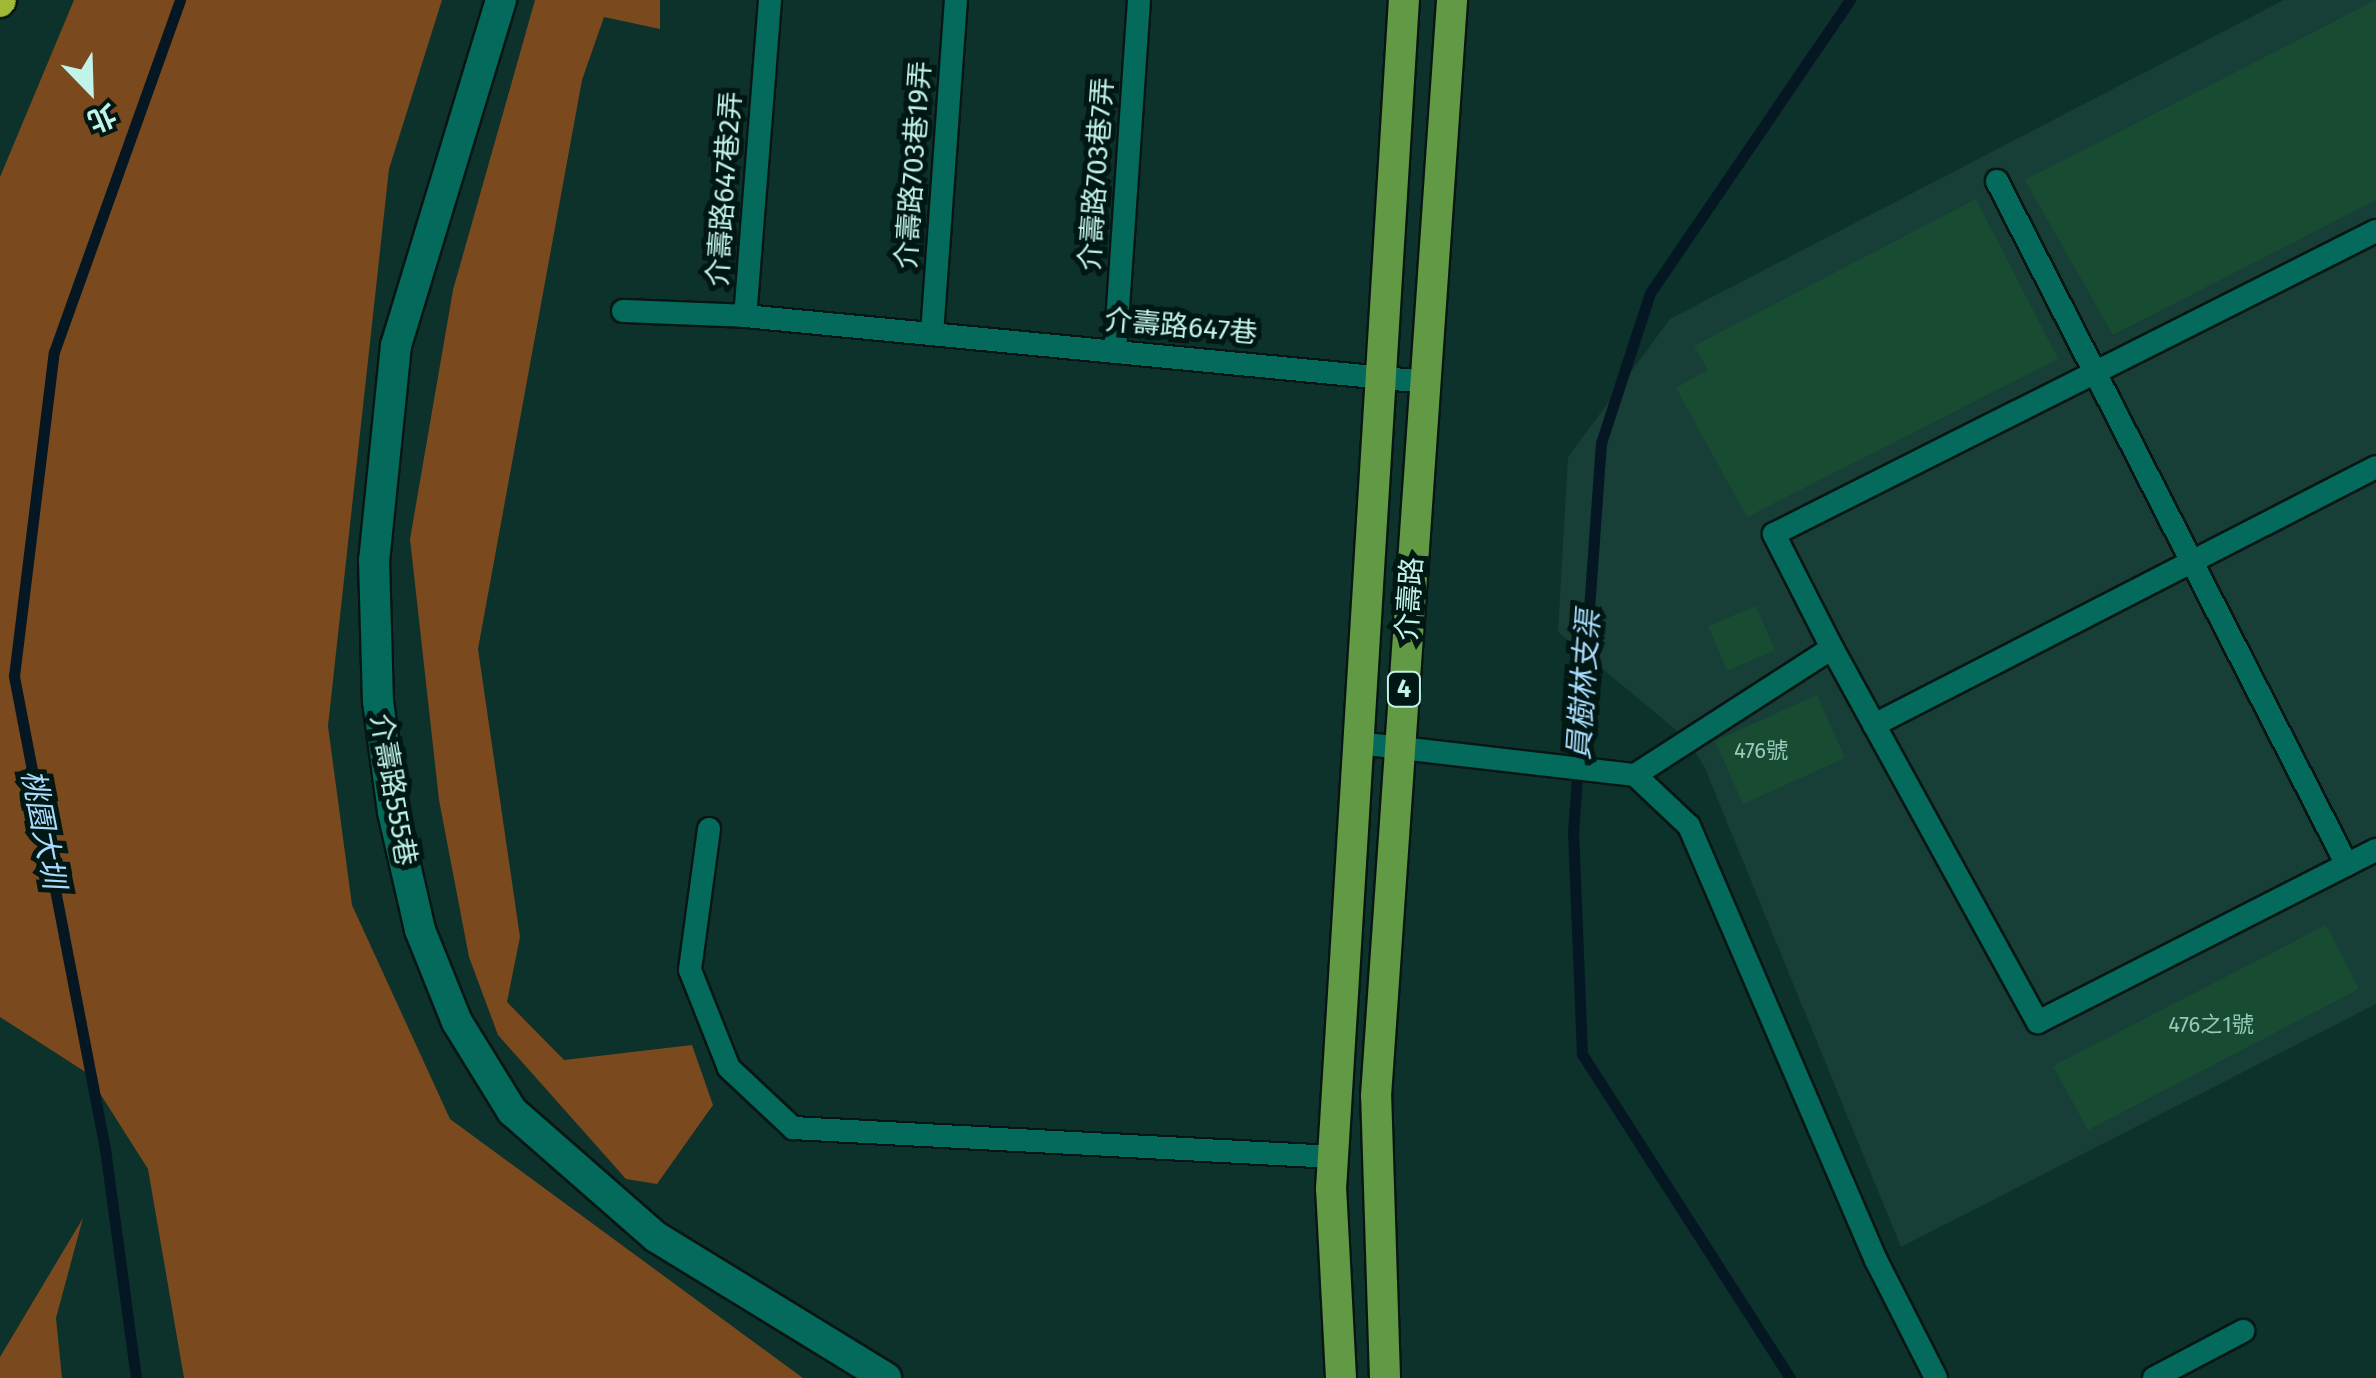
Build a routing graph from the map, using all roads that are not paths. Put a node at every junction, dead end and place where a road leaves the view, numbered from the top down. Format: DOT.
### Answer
graph roads {
  1 [pos="502,0"];
  2 [pos="770,0"];
  3 [pos="956,0"];
  4 [pos="1139,0"];
  5 [pos="1404,0"];
  6 [pos="1452,0"];
  7 [pos="1997,181"];
  8 [pos="2374,237"];
  9 [pos="622,311"];
  10 [pos="745,316"];
  11 [pos="932,334"];
  12 [pos="1115,352"];
  13 [pos="2092,374"];
  14 [pos="1380,375"];
  15 [pos="1425,382"];
  16 [pos="2376,467"];
  17 [pos="2189,563"];
  18 [pos="1832,648"];
  19 [pos="1874,725"];
  20 [pos="1358,743"];
  21 [pos="1400,746"];
  22 [pos="1635,776"];
  23 [pos="709,829"];
  24 [pos="2376,850"];
  25 [pos="2347,865"];
  26 [pos="1333,1157"];
  27 [pos="2243,1331"];
  28 [pos="886,1378"];
  29 [pos="1341,1378"];
  30 [pos="1385,1378"];
  31 [pos="1936,1378"];
  32 [pos="2154,1378"];
  1 -- 28 [label="street, 介壽路555巷"];
  2 -- 10 [label="lane, 介壽路647巷2弄"];
  3 -- 11 [label="lane, 介壽路703巷19弄"];
  4 -- 12 [label="lane, 介壽路703巷7弄"];
  5 -- 14 [label="main road, 介壽路 / 4"];
  6 -- 15 [label="main road, 介壽路 / 4"];
  7 -- 13 [label="lane"];
  8 -- 13 [label="lane"];
  9 -- 10 [label="lane"];
  10 -- 11 [label="lane, 介壽路647巷2弄"];
  11 -- 12 [label="lane, 介壽路647巷"];
  12 -- 14 [label="lane, 介壽路647巷"];
  13 -- 17 [label="lane"];
  13 -- 18 [label="lane"];
  14 -- 15 [label="lane, 介壽路647巷"];
  14 -- 20 [label="main road, 介壽路 / 4"];
  15 -- 21 [label="main road, 介壽路 / 4"];
  16 -- 17 [label="lane"];
  17 -- 19 [label="lane"];
  17 -- 25 [label="lane"];
  18 -- 19 [label="lane"];
  18 -- 22 [label="lane"];
  19 -- 25 [label="lane"];
  20 -- 21 [label="lane"];
  20 -- 26 [label="main road, 介壽路 / 4"];
  21 -- 22 [label="lane"];
  21 -- 30 [label="main road, 介壽路 / 4"];
  22 -- 31 [label="lane"];
  23 -- 26 [label="lane"];
  24 -- 25 [label="lane"];
  26 -- 29 [label="main road, 介壽路 / 4"];
  27 -- 32 [label="lane"];
}
